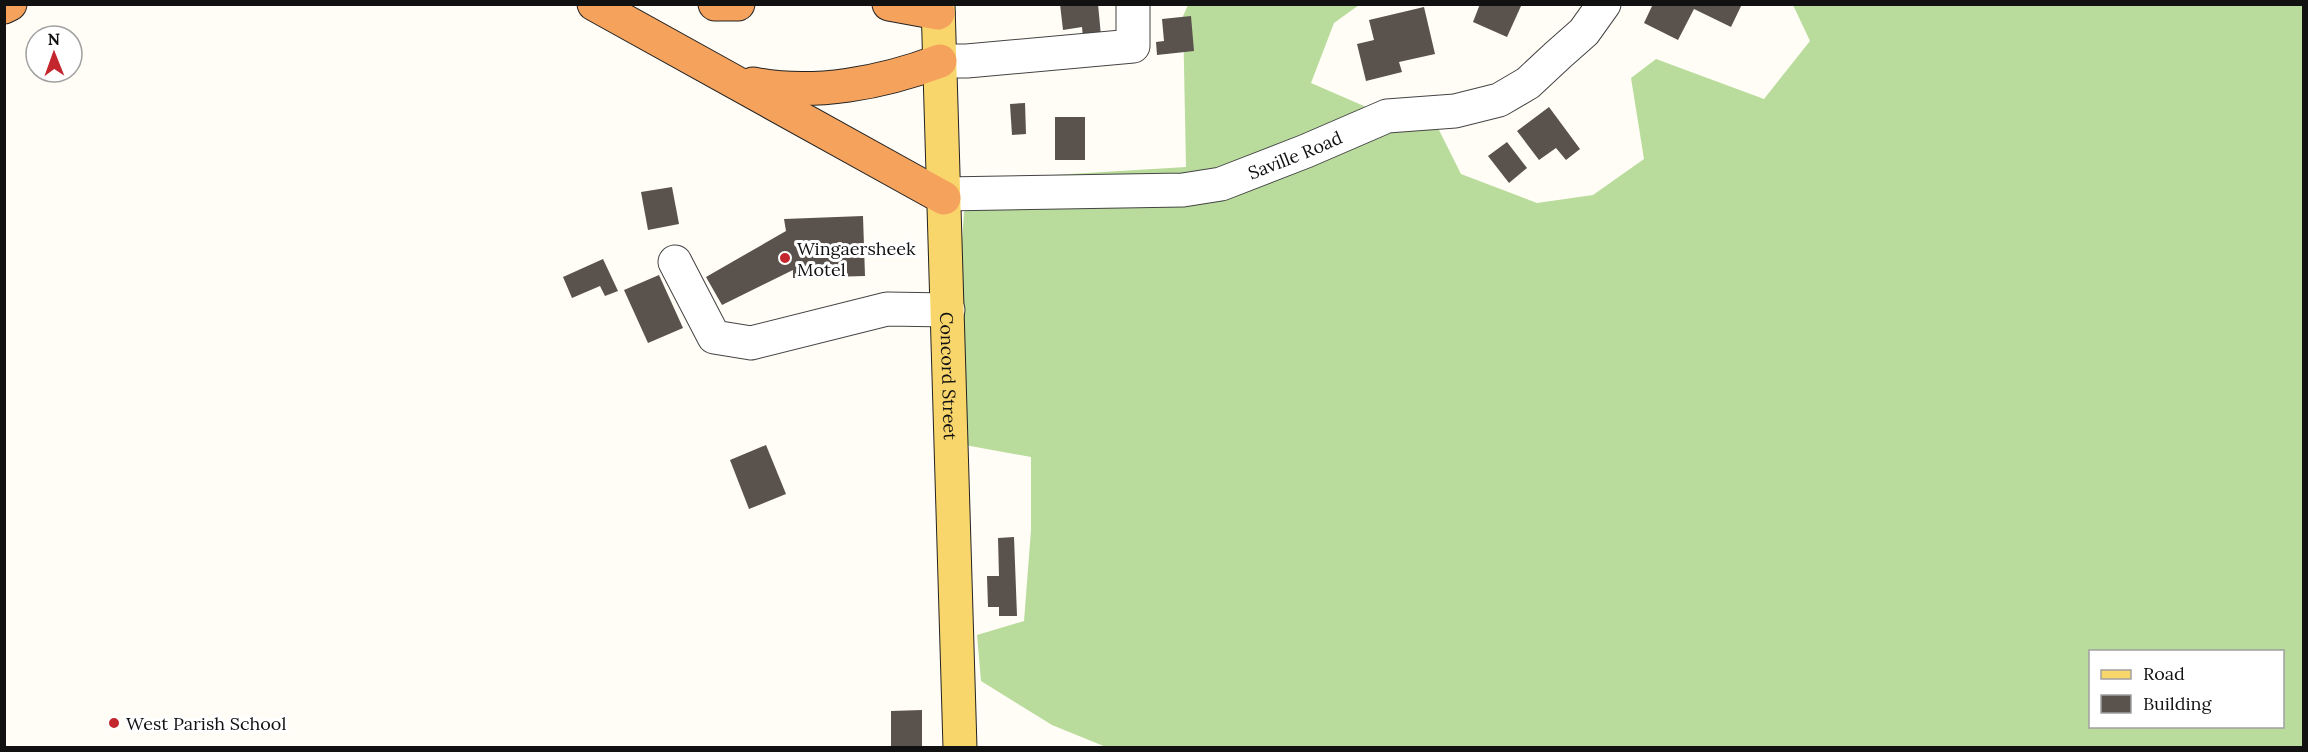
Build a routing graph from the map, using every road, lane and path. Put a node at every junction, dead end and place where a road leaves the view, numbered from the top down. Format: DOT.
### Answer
graph roads {
  1 [pos="10,4"];
  2 [pos="594,4"];
  3 [pos="715,4"];
  4 [pos="738,4"];
  5 [pos="890,4"];
  6 [pos="1133,4"];
  7 [pos="1604,4"];
  8 [pos="4,7"];
  9 [pos="938,9"];
  10 [pos="939,61"];
  11 [pos="728,77"];
  12 [pos="944,196"];
  13 [pos="675,262"];
  14 [pos="948,310"];
  15 [pos="960,747"];
  1 -- 8 [label="highway"];
  2 -- 11 [label="highway"];
  3 -- 4 [label="highway"];
  5 -- 9 [label="highway"];
  6 -- 10 [label="street"];
  7 -- 12 [label="street, Saville Road"];
  9 -- 10 [label="main road, Concord Street"];
  10 -- 11 [label="highway"];
  10 -- 12 [label="main road, Concord Street"];
  11 -- 12 [label="highway"];
  12 -- 14 [label="main road, Concord Street"];
  13 -- 14 [label="street"];
  14 -- 15 [label="main road, Concord Street"];
}
